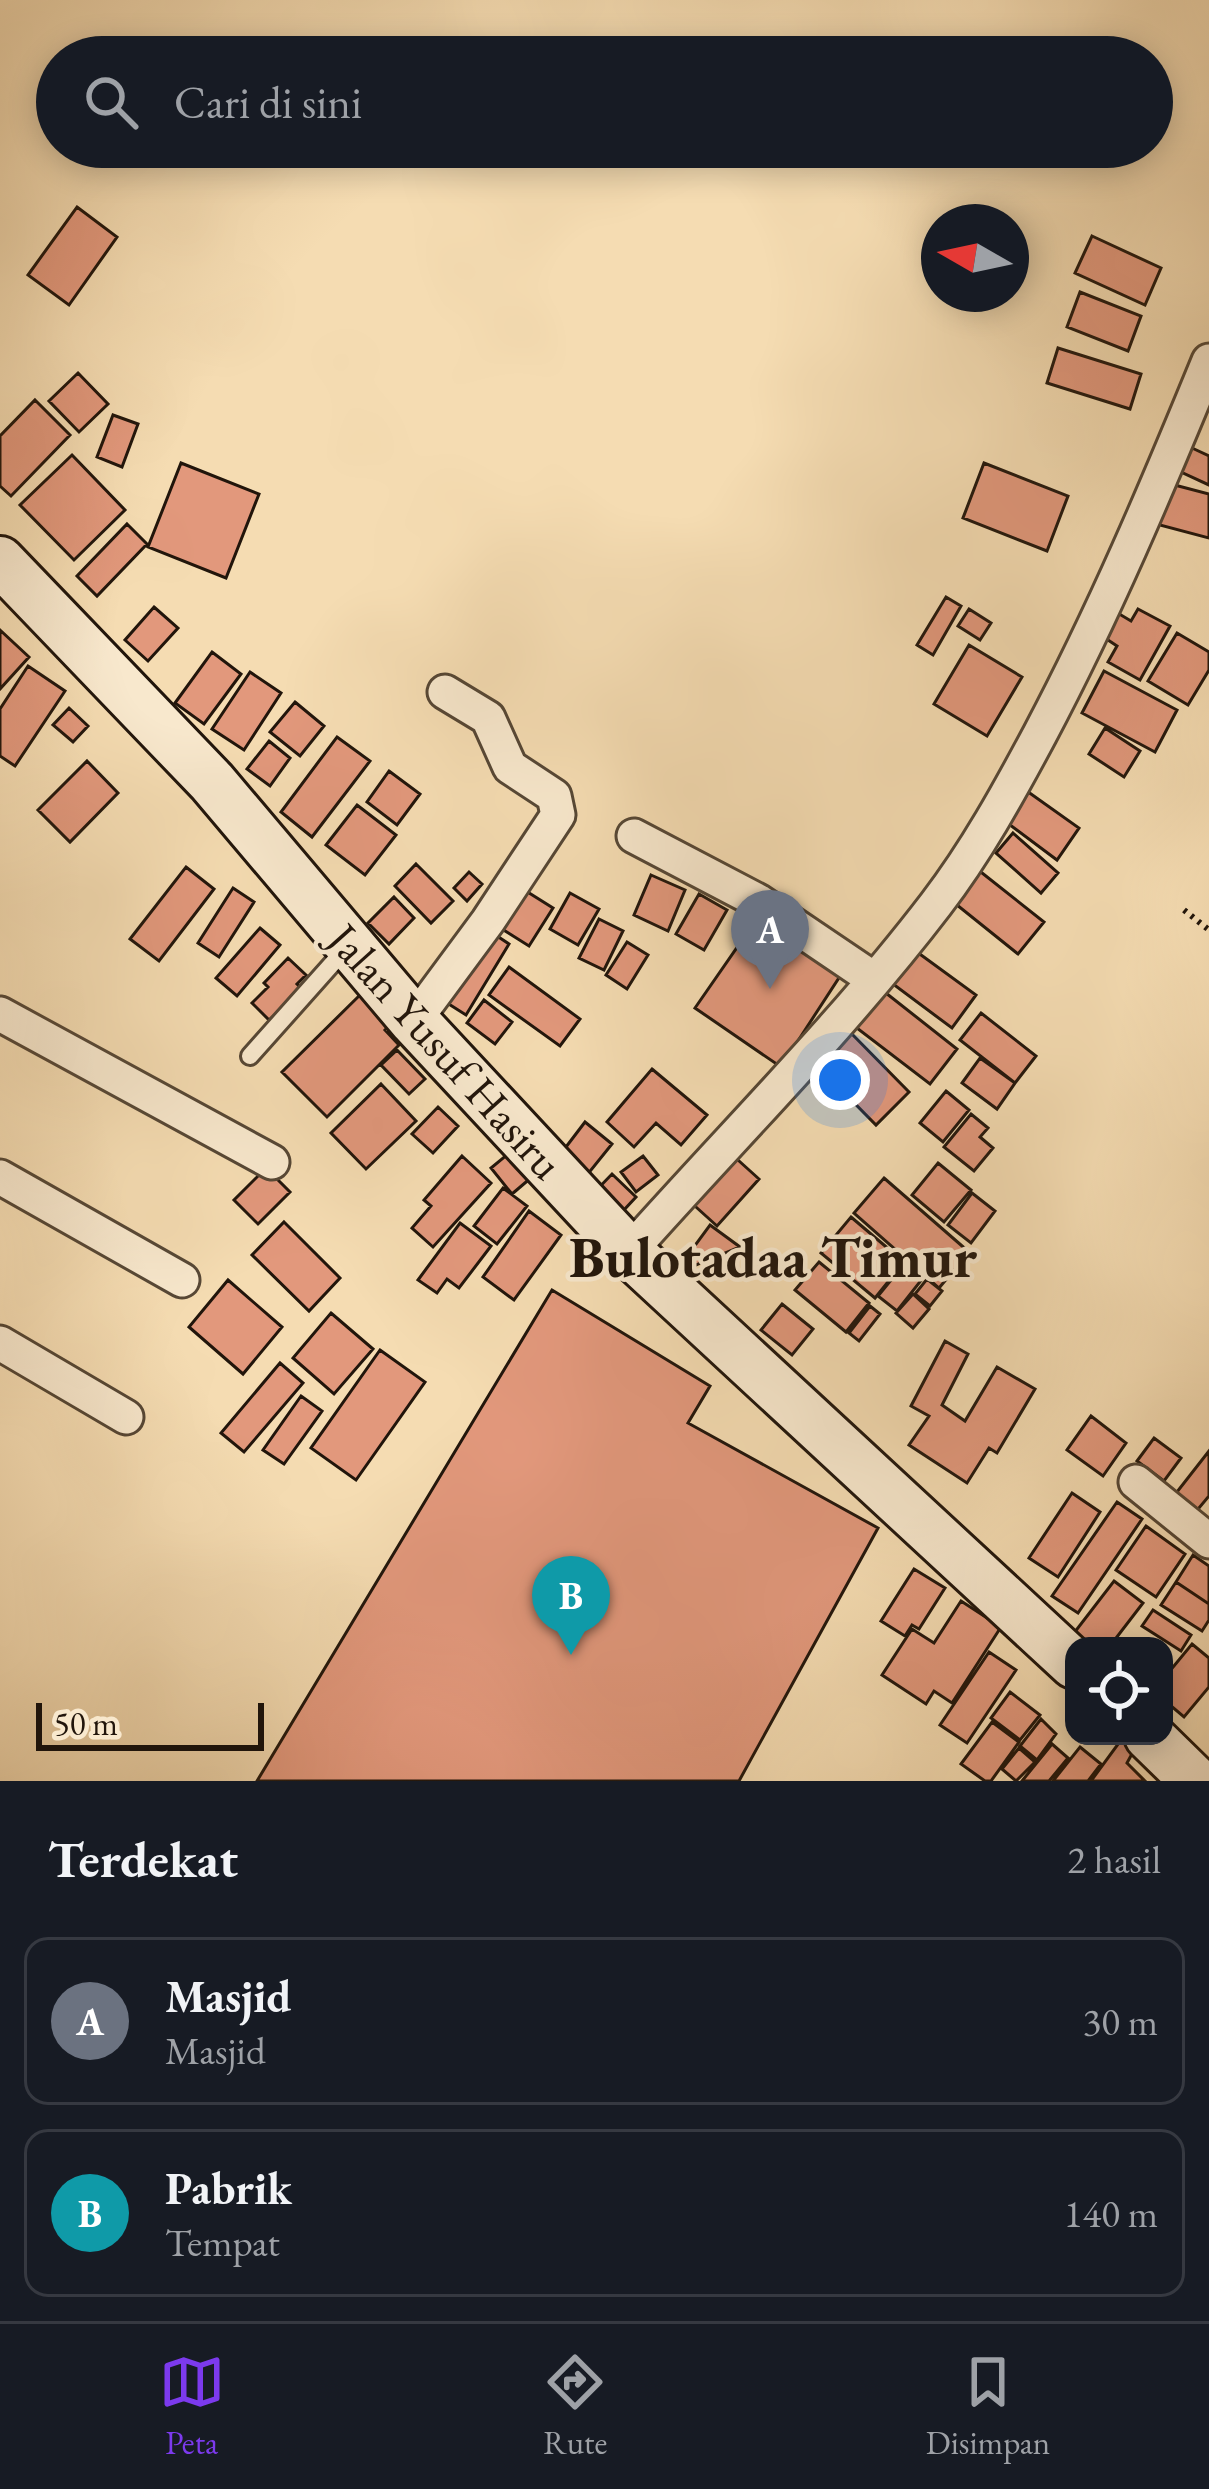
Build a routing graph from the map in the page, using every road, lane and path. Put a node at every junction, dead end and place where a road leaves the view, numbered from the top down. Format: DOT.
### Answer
graph roads {
  1 [pos="1209,361"];
  2 [pos="0,561"];
  3 [pos="445,692"];
  4 [pos="634,836"];
  5 [pos="1184,910"];
  6 [pos="1209,930"];
  7 [pos="349,945"];
  8 [pos="872,978"];
  9 [pos="0,1014"];
  10 [pos="414,1021"];
  11 [pos="250,1056"];
  12 [pos="272,1162"];
  13 [pos="0,1178"];
  14 [pos="628,1252"];
  15 [pos="182,1280"];
  16 [pos="0,1343"];
  17 [pos="126,1417"];
  18 [pos="1136,1482"];
  19 [pos="1209,1541"];
  20 [pos="1065,1656"];
  21 [pos="1158,1745"];
  22 [pos="1209,1760"];
  23 [pos="1195,1780"];
  1 -- 8 [label="street"];
  2 -- 7 [label="main road, Jalan Yusuf Hasiru"];
  3 -- 10 [label="street"];
  4 -- 8 [label="street"];
  5 -- 6 [label="path"];
  7 -- 10 [label="main road, Jalan Yusuf Hasiru"];
  7 -- 11 [label="lane"];
  8 -- 14 [label="street"];
  9 -- 12 [label="street"];
  10 -- 14 [label="main road, Jalan Yusuf Hasiru"];
  13 -- 15 [label="street"];
  14 -- 20 [label="main road, Jalan Yusuf Hasiru"];
  16 -- 17 [label="street"];
  18 -- 19 [label="street"];
  21 -- 23 [label="main road"];
  22 -- 23 [label="street"];
}
